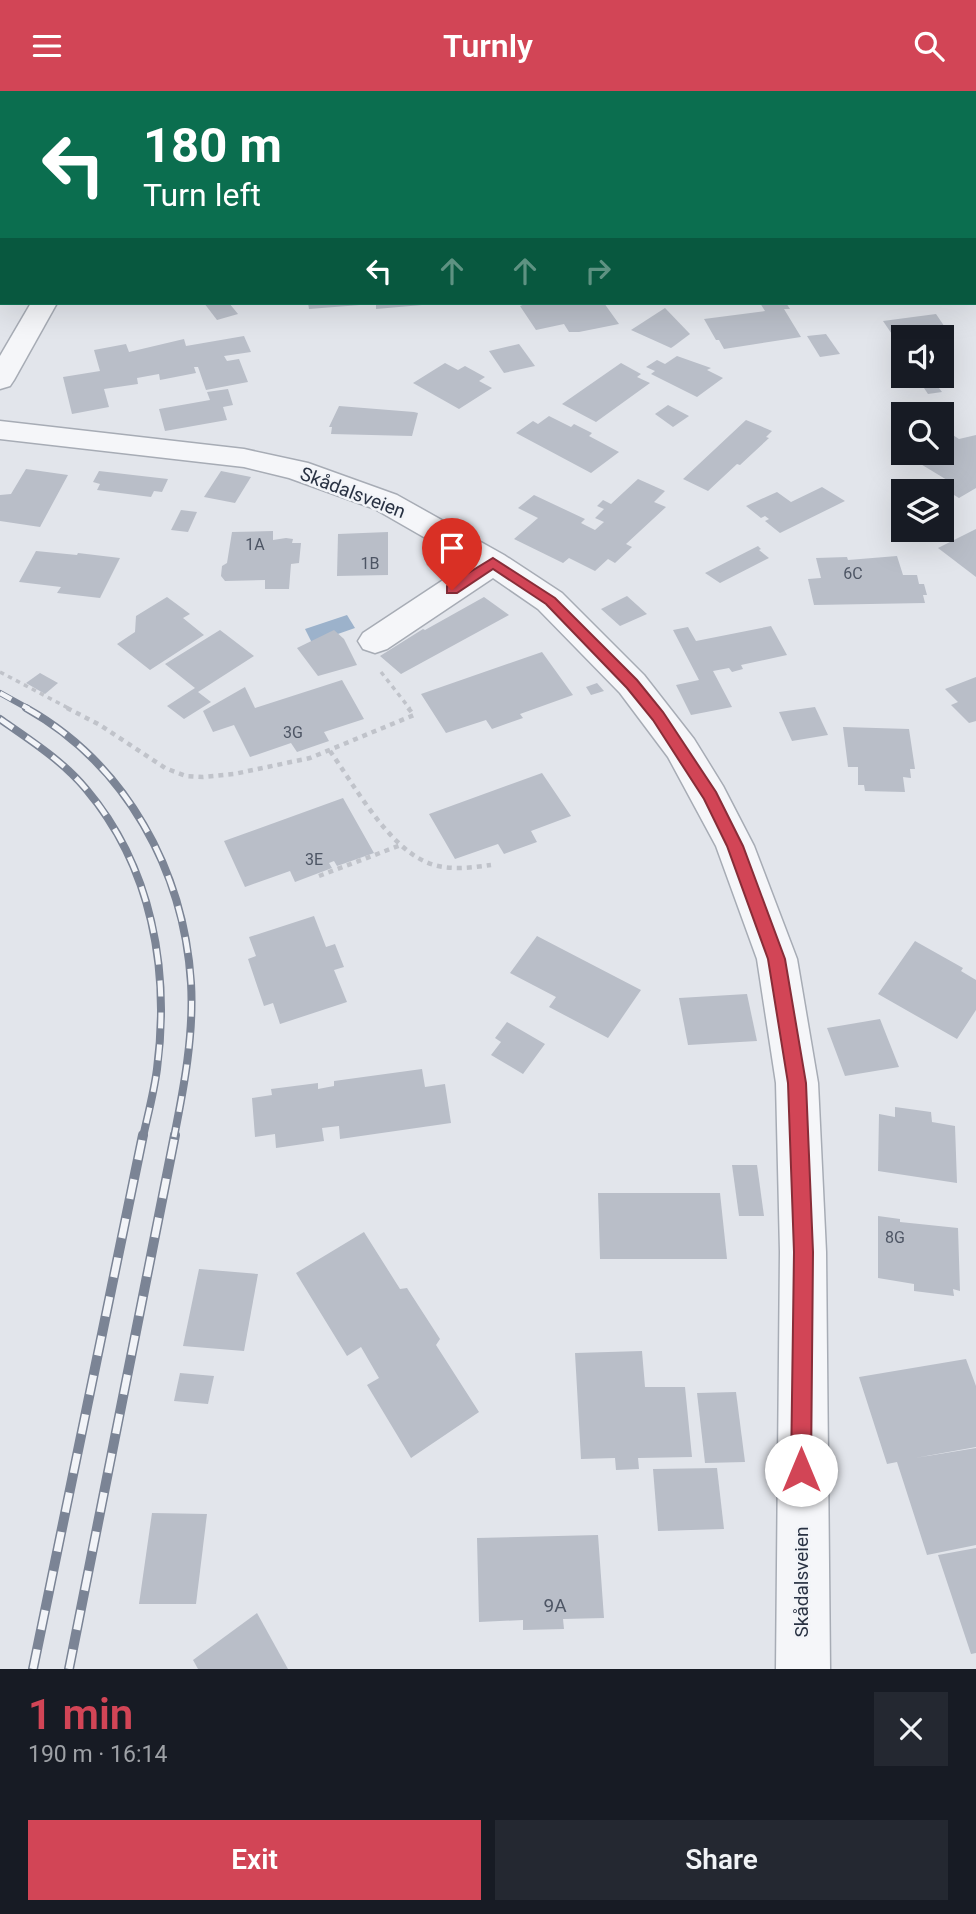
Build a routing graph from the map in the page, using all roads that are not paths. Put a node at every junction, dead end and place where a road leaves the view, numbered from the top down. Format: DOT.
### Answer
graph roads {
  1 [pos="43,305"];
  2 [pos="0,380"];
  3 [pos="0,431"];
  4 [pos="493,563"];
  5 [pos="375,641"];
  6 [pos="803,1669"];
  1 -- 2 [label="street"];
  3 -- 4 [label="street, Skådalsveien"];
  4 -- 5 [label="street"];
  4 -- 6 [label="street, Skådalsveien"];
}
